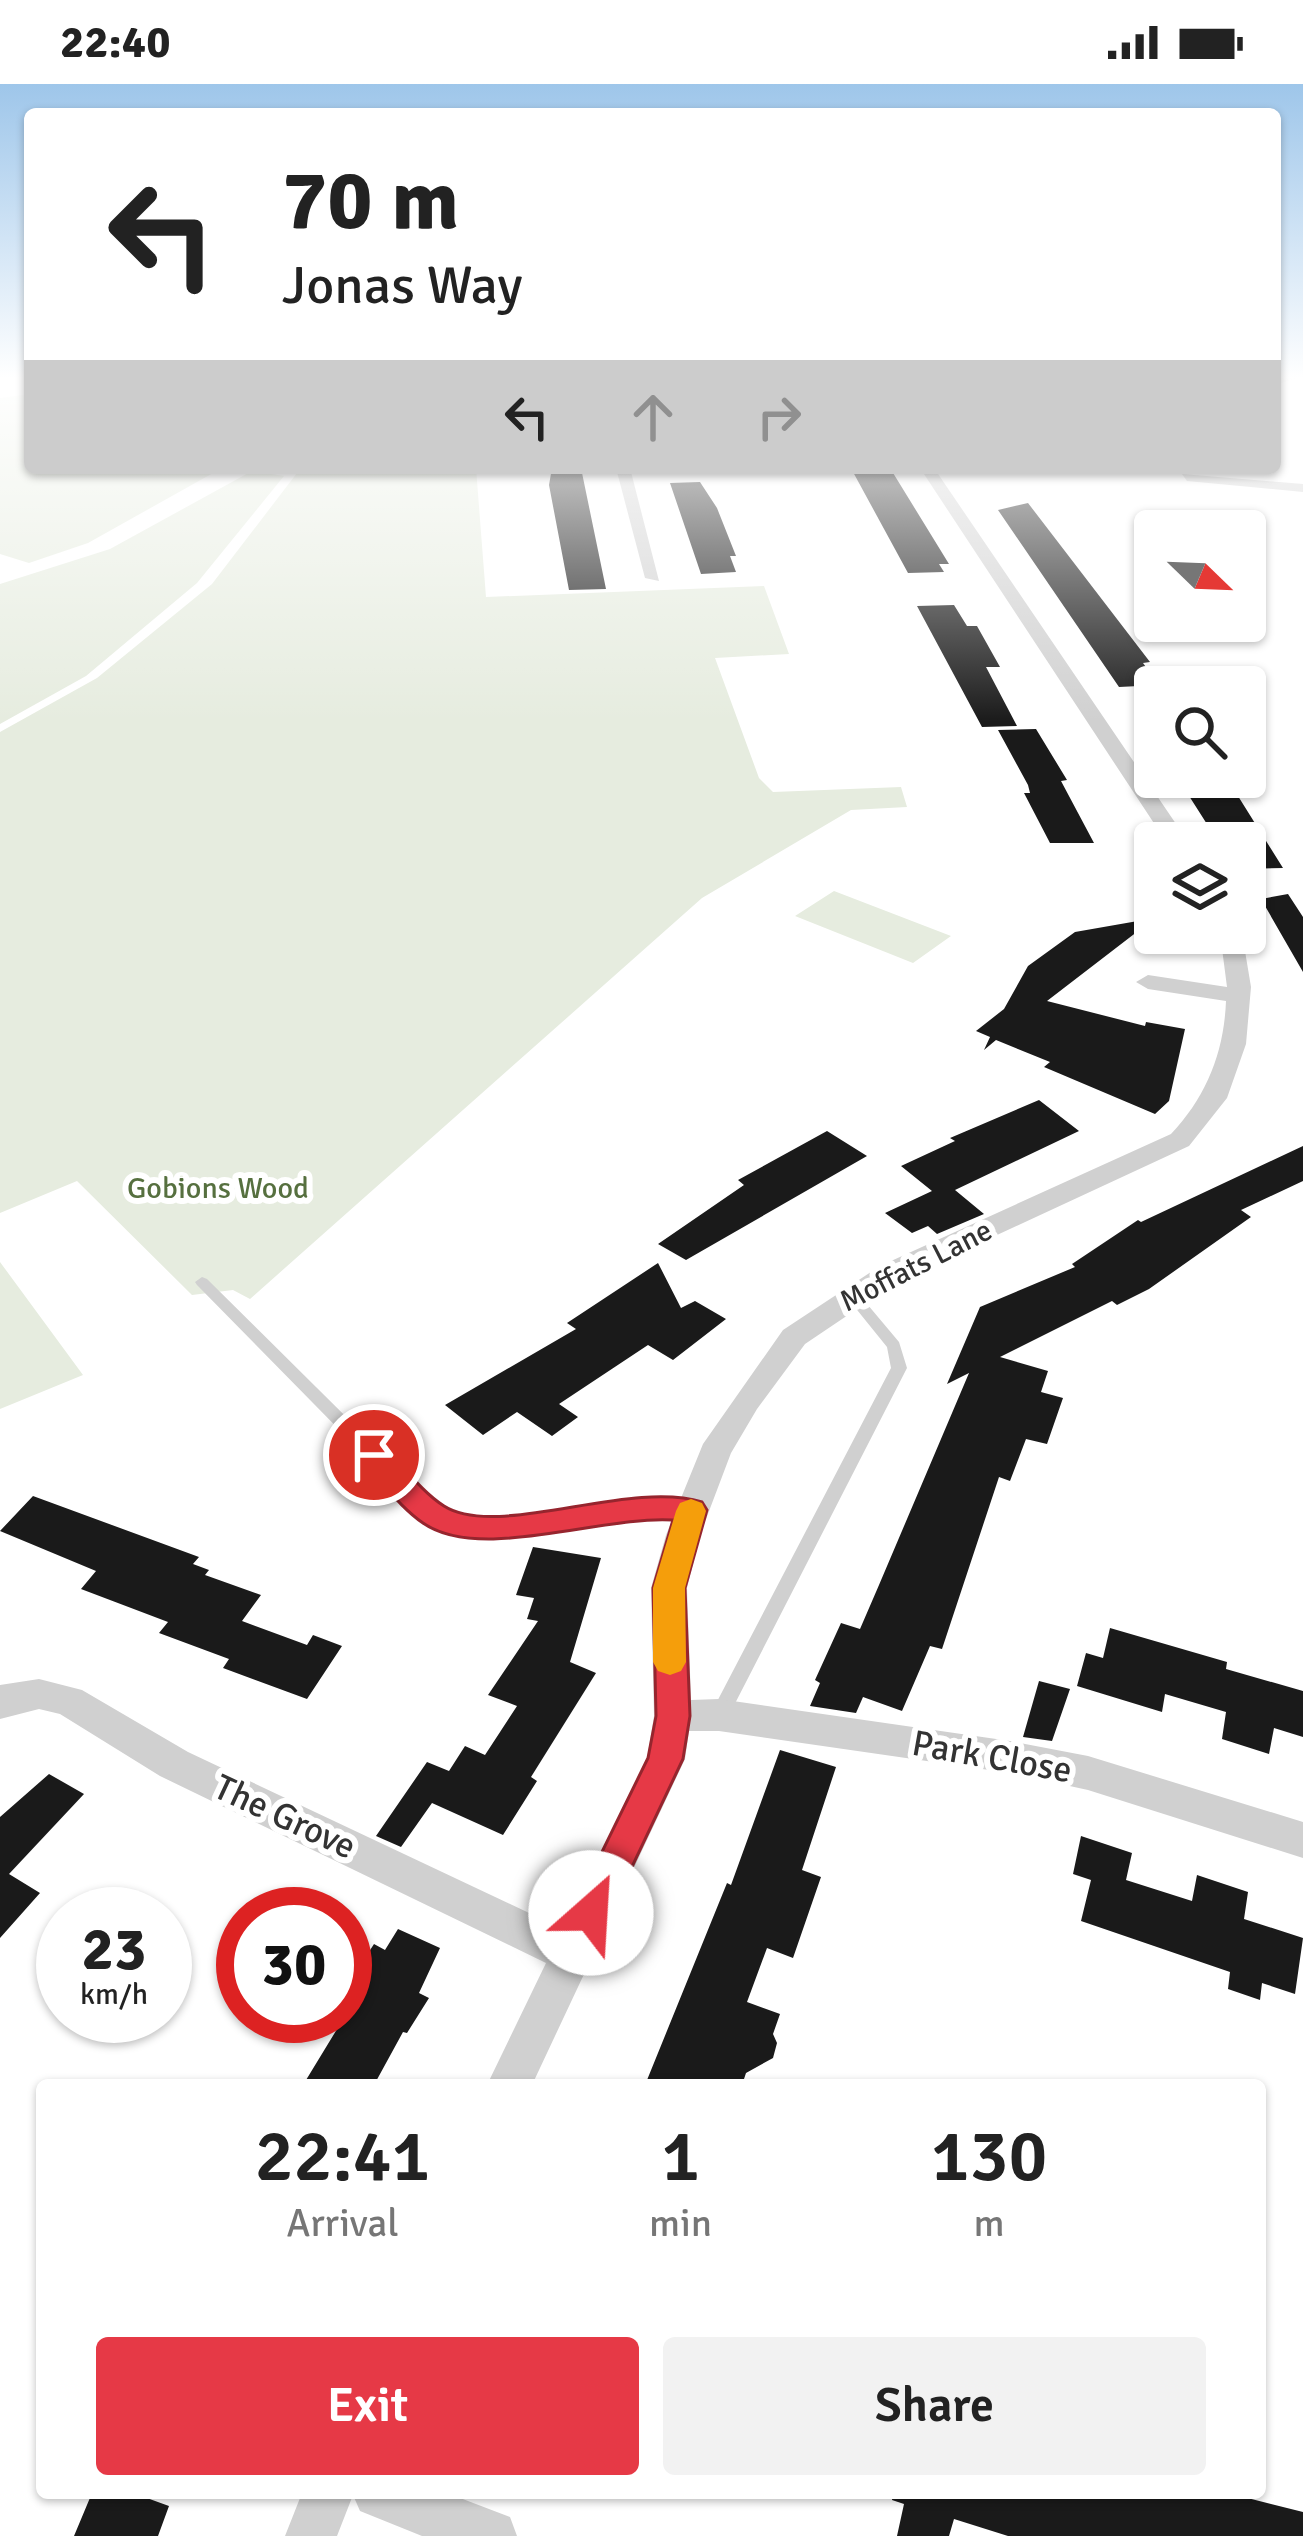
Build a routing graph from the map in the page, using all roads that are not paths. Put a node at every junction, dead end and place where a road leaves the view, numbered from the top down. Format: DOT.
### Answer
graph roads {
  1 [pos="629,492"];
  2 [pos="943,492"];
  3 [pos="652,578"];
  4 [pos="1164,822"];
  5 [pos="1233,954"];
  6 [pos="1148,982"];
  7 [pos="1238,996"];
  8 [pos="202,1282"];
  9 [pos="852,1294"];
  10 [pos="691,1510"];
  11 [pos="0,1703"];
  12 [pos="719,1715"];
  13 [pos="673,1716"];
  14 [pos="1303,1840"];
  15 [pos="571,1954"];
  16 [pos="512,2079"];
  17 [pos="326,2499"];
  18 [pos="394,2499"];
  19 [pos="311,2536"];
  20 [pos="490,2536"];
  1 -- 3 [label="street"];
  2 -- 4 [label="street"];
  5 -- 7 [label="street, Moffats Lane"];
  6 -- 7 [label="street"];
  7 -- 9 [label="street, Moffats Lane"];
  8 -- 10 [label="lane"];
  9 -- 10 [label="street, Moffats Lane"];
  9 -- 12 [label="lane"];
  10 -- 13 [label="street, Moffats Lane"];
  11 -- 15 [label="street, The Grove"];
  12 -- 13 [label="street, Park Close"];
  12 -- 14 [label="street, Park Close"];
  13 -- 15 [label="street, Moffats Lane"];
  15 -- 16 [label="street, Moffats Lane"];
  17 -- 19 [label="street"];
  18 -- 20 [label="street"];
}
